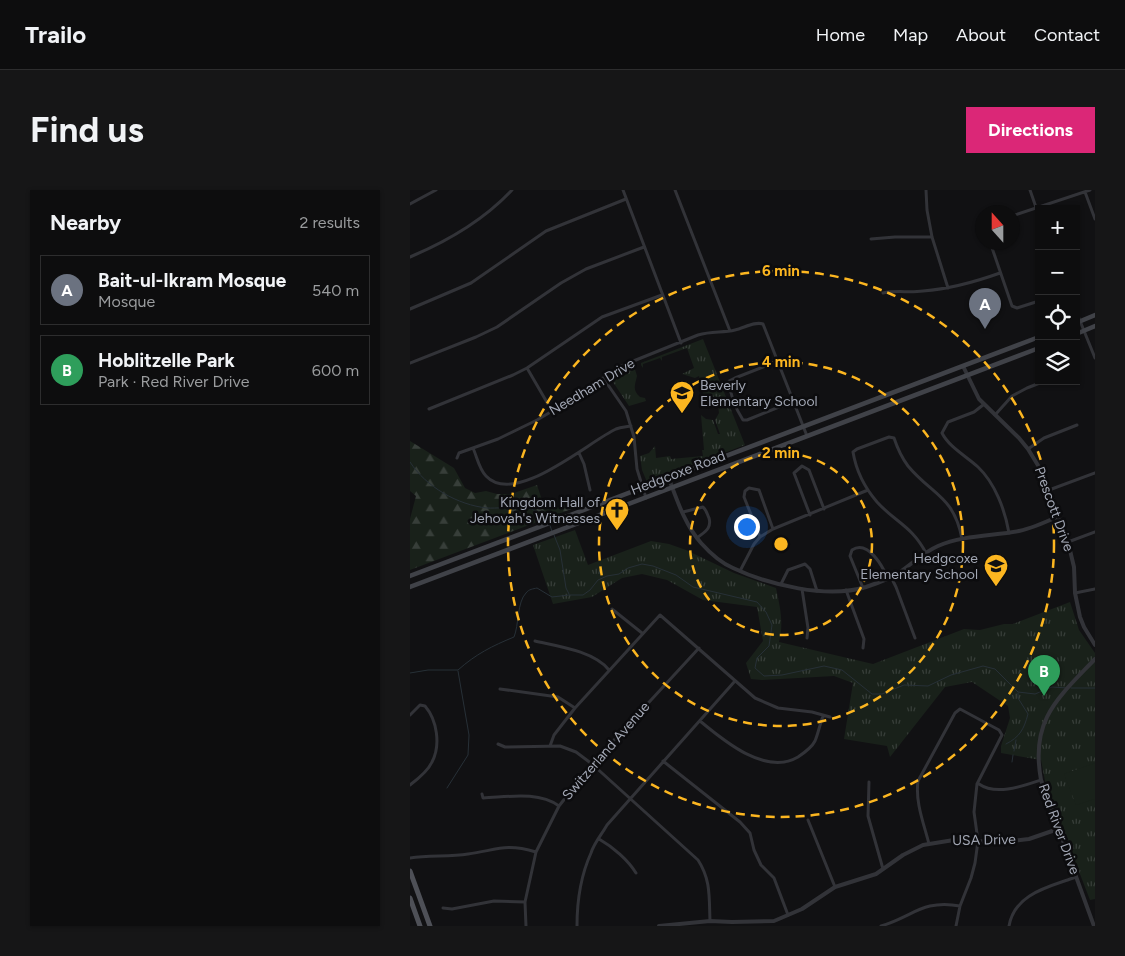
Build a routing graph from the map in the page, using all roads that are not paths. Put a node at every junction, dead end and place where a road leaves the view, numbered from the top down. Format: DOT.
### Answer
graph roads {
  1 [pos="436,190"];
  2 [pos="512,190"];
  3 [pos="623,190"];
  4 [pos="675,190"];
  5 [pos="926,190"];
  6 [pos="1030,190"];
  7 [pos="1090,190"];
  8 [pos="1086,192"];
  9 [pos="626,199"];
  10 [pos="410,204"];
  11 [pos="1035,205"];
  12 [pos="1045,205"];
  13 [pos="1035,208"];
  14 [pos="1020,213"];
  15 [pos="1095,219"];
  16 [pos="932,237"];
  17 [pos="871,239"];
  18 [pos="644,247"];
  19 [pos="993,250"];
  20 [pos="410,257"];
  21 [pos="1000,273"];
  22 [pos="948,288"];
  23 [pos="883,293"];
  24 [pos="662,295"];
  25 [pos="1035,302"];
  26 [pos="410,308"];
  27 [pos="1095,315"];
  28 [pos="1080,321"];
  29 [pos="1080,325"];
  30 [pos="1095,326"];
  31 [pos="1084,330"];
  32 [pos="730,331"];
  33 [pos="1080,332"];
  34 [pos="1035,339"];
  35 [pos="680,343"];
  36 [pos="1035,350"];
  37 [pos="1095,358"];
  38 [pos="778,360"];
  39 [pos="410,363"];
  40 [pos="963,366"];
  41 [pos="527,368"];
  42 [pos="967,375"];
  43 [pos="604,379"];
  44 [pos="1036,385"];
  45 [pos="794,401"];
  46 [pos="983,405"];
  47 [pos="429,409"];
  48 [pos="552,411"];
  49 [pos="995,415"];
  50 [pos="1077,425"];
  51 [pos="631,426"];
  52 [pos="804,426"];
  53 [pos="807,436"];
  54 [pos="473,448"];
  55 [pos="1028,449"];
  56 [pos="579,453"];
  57 [pos="457,458"];
  58 [pos="1095,473"];
  59 [pos="669,478"];
  60 [pos="643,488"];
  61 [pos="672,488"];
  62 [pos="590,490"];
  63 [pos="868,490"];
  64 [pos="1050,490"];
  65 [pos="646,498"];
  66 [pos="824,509"];
  67 [pos="683,512"];
  68 [pos="810,514"];
  69 [pos="1059,516"];
  70 [pos="773,529"];
  71 [pos="1095,532"];
  72 [pos="1009,533"];
  73 [pos="760,537"];
  74 [pos="696,538"];
  75 [pos="962,539"];
  76 [pos="1068,542"];
  77 [pos="485,547"];
  78 [pos="926,553"];
  79 [pos="489,557"];
  80 [pos="740,571"];
  81 [pos="410,576"];
  82 [pos="890,578"];
  83 [pos="781,584"];
  84 [pos="410,587"];
  85 [pos="863,588"];
  86 [pos="802,589"];
  87 [pos="1095,589"];
  88 [pos="846,590"];
  89 [pos="817,591"];
  90 [pos="1075,593"];
  91 [pos="612,609"];
  92 [pos="642,633"];
  93 [pos="807,638"];
  94 [pos="915,638"];
  95 [pos="535,641"];
  96 [pos="1095,645"];
  97 [pos="698,648"];
  98 [pos="864,648"];
  99 [pos="1095,659"];
  100 [pos="609,670"];
  101 [pos="735,681"];
  102 [pos="500,689"];
  103 [pos="574,708"];
  104 [pos="410,715"];
  105 [pos="823,716"];
  106 [pos="830,717"];
  107 [pos="700,721"];
  108 [pos="498,744"];
  109 [pos="550,746"];
  110 [pos="663,761"];
  111 [pos="592,764"];
  112 [pos="1041,780"];
  113 [pos="870,782"];
  114 [pos="977,784"];
  115 [pos="410,785"];
  116 [pos="482,794"];
  117 [pos="630,798"];
  118 [pos="559,806"];
  119 [pos="808,820"];
  120 [pos="1058,829"];
  121 [pos="599,839"];
  122 [pos="978,841"];
  123 [pos="929,844"];
  124 [pos="536,852"];
  125 [pos="410,858"];
  126 [pos="883,870"];
  127 [pos="410,871"];
  128 [pos="636,873"];
  129 [pos="1076,878"];
  130 [pos="835,887"];
  131 [pos="410,898"];
  132 [pos="525,902"];
  133 [pos="960,906"];
  134 [pos="443,908"];
  135 [pos="788,915"];
  136 [pos="710,921"];
  137 [pos="761,924"];
  138 [pos="887,925"];
  139 [pos="420,926"];
  140 [pos="430,926"];
  141 [pos="526,926"];
  142 [pos="577,926"];
  143 [pos="658,926"];
  144 [pos="881,926"];
  145 [pos="956,926"];
  146 [pos="1008,926"];
  147 [pos="1094,926"];
  1 -- 10 [label="street"];
  2 -- 20 [label="street"];
  3 -- 9 [label="street"];
  4 -- 32 [label="street"];
  5 -- 16 [label="street"];
  6 -- 11 [label="street"];
  7 -- 8 [label="street"];
  8 -- 12 [label="street"];
  8 -- 15 [label="street"];
  9 -- 18 [label="street"];
  9 -- 26 [label="street"];
  13 -- 14 [label="street"];
  16 -- 17 [label="street"];
  16 -- 22 [label="street"];
  18 -- 24 [label="street"];
  18 -- 39 [label="street"];
  19 -- 21 [label="street"];
  21 -- 22 [label="street"];
  21 -- 25 [label="street"];
  22 -- 23 [label="street"];
  24 -- 35 [label="street"];
  24 -- 41 [label="street"];
  27 -- 28 [label="main road"];
  29 -- 31 [label="street"];
  30 -- 31 [label="main road"];
  31 -- 33 [label="main road"];
  31 -- 37 [label="street"];
  32 -- 35 [label="street, Needham Drive"];
  32 -- 38 [label="street, Needham Drive"];
  34 -- 40 [label="main road, Hedgcoxe Road"];
  35 -- 43 [label="street, Needham Drive"];
  36 -- 42 [label="main road, Hedgcoxe Road"];
  38 -- 45 [label="street"];
  38 -- 45 [label="street"];
  40 -- 42 [label="street, Prescott Drive"];
  40 -- 52 [label="main road, Hedgcoxe Road"];
  41 -- 47 [label="street"];
  41 -- 48 [label="street"];
  42 -- 46 [label="street, Prescott Drive"];
  42 -- 53 [label="main road, Hedgcoxe Road"];
  43 -- 48 [label="street, Needham Drive"];
  43 -- 51 [label="street"];
  44 -- 49 [label="street"];
  45 -- 52 [label="street"];
  46 -- 49 [label="street, Prescott Drive"];
  46 -- 72 [label="street"];
  48 -- 54 [label="street, Needham Drive"];
  49 -- 55 [label="street, Prescott Drive"];
  50 -- 55 [label="street"];
  51 -- 56 [label="street"];
  51 -- 60 [label="street"];
  52 -- 53 [label="street"];
  52 -- 59 [label="main road, Hedgcoxe Road"];
  53 -- 61 [label="main road, Hedgcoxe Road"];
  54 -- 56 [label="street"];
  54 -- 57 [label="street, Needham Drive"];
  55 -- 64 [label="street, Prescott Drive"];
  56 -- 62 [label="street"];
  58 -- 64 [label="street"];
  59 -- 60 [label="main road, Hedgcoxe Road"];
  59 -- 61 [label="street"];
  60 -- 65 [label="street"];
  60 -- 77 [label="main road, Hedgcoxe Road"];
  61 -- 65 [label="main road, Hedgcoxe Road"];
  61 -- 67 [label="street"];
  63 -- 66 [label="street"];
  63 -- 75 [label="street"];
  63 -- 78 [label="street"];
  64 -- 69 [label="street, Prescott Drive"];
  65 -- 79 [label="main road, Hedgcoxe Road"];
  66 -- 68 [label="street"];
  66 -- 68 [label="street"];
  67 -- 74 [label="street"];
  67 -- 74 [label="street"];
  68 -- 70 [label="street"];
  69 -- 72 [label="street"];
  69 -- 76 [label="street, Prescott Drive"];
  70 -- 73 [label="street"];
  70 -- 73 [label="street"];
  71 -- 76 [label="street"];
  72 -- 75 [label="street"];
  73 -- 80 [label="street"];
  74 -- 80 [label="street"];
  75 -- 78 [label="street"];
  76 -- 90 [label="street, Prescott Drive"];
  77 -- 79 [label="main road"];
  77 -- 81 [label="main road, Hedgcoxe Road"];
  78 -- 82 [label="street"];
  79 -- 84 [label="main road, Hedgcoxe Road"];
  80 -- 83 [label="street"];
  82 -- 85 [label="street"];
  82 -- 85 [label="street"];
  82 -- 94 [label="street"];
  83 -- 86 [label="street"];
  83 -- 89 [label="street"];
  85 -- 88 [label="street"];
  86 -- 89 [label="street"];
  86 -- 93 [label="street"];
  87 -- 90 [label="street"];
  88 -- 89 [label="street"];
  88 -- 98 [label="street"];
  90 -- 96 [label="street, Prescott Drive"];
  91 -- 92 [label="street"];
  92 -- 97 [label="street"];
  92 -- 100 [label="street"];
  95 -- 100 [label="street"];
  97 -- 101 [label="street"];
  97 -- 111 [label="street, Switzerland Avenue"];
  99 -- 112 [label="street, Red River Drive"];
  100 -- 103 [label="street"];
  101 -- 105 [label="street"];
  101 -- 107 [label="street"];
  102 -- 103 [label="street"];
  103 -- 109 [label="street"];
  104 -- 115 [label="street"];
  105 -- 106 [label="street"];
  105 -- 107 [label="street"];
  107 -- 110 [label="street"];
  108 -- 109 [label="street"];
  109 -- 111 [label="street"];
  110 -- 117 [label="street"];
  110 -- 135 [label="street"];
  111 -- 117 [label="street"];
  111 -- 118 [label="street, Switzerland Avenue"];
  112 -- 114 [label="street"];
  112 -- 120 [label="street, Red River Drive"];
  113 -- 126 [label="street"];
  114 -- 122 [label="street"];
  114 -- 123 [label="street"];
  116 -- 118 [label="street"];
  117 -- 121 [label="street"];
  117 -- 136 [label="street"];
  118 -- 124 [label="street, Switzerland Avenue"];
  119 -- 130 [label="street"];
  120 -- 122 [label="street, USA Drive"];
  120 -- 129 [label="street, Red River Drive"];
  121 -- 128 [label="street"];
  121 -- 142 [label="street"];
  122 -- 123 [label="street, USA Drive"];
  122 -- 133 [label="street"];
  123 -- 126 [label="street, USA Drive"];
  124 -- 125 [label="street"];
  124 -- 132 [label="street, Switzerland Avenue"];
  126 -- 130 [label="street, USA Drive"];
  127 -- 140 [label="main road"];
  129 -- 146 [label="street"];
  129 -- 147 [label="street, Red River Drive"];
  130 -- 135 [label="street, USA Drive"];
  131 -- 139 [label="main road"];
  132 -- 134 [label="street"];
  132 -- 141 [label="street, Switzerland Avenue"];
  133 -- 138 [label="street"];
  133 -- 145 [label="street"];
  135 -- 137 [label="street, USA Drive"];
  136 -- 137 [label="street, USA Drive"];
  136 -- 143 [label="street, USA Drive"];
  138 -- 144 [label="street"];
}
